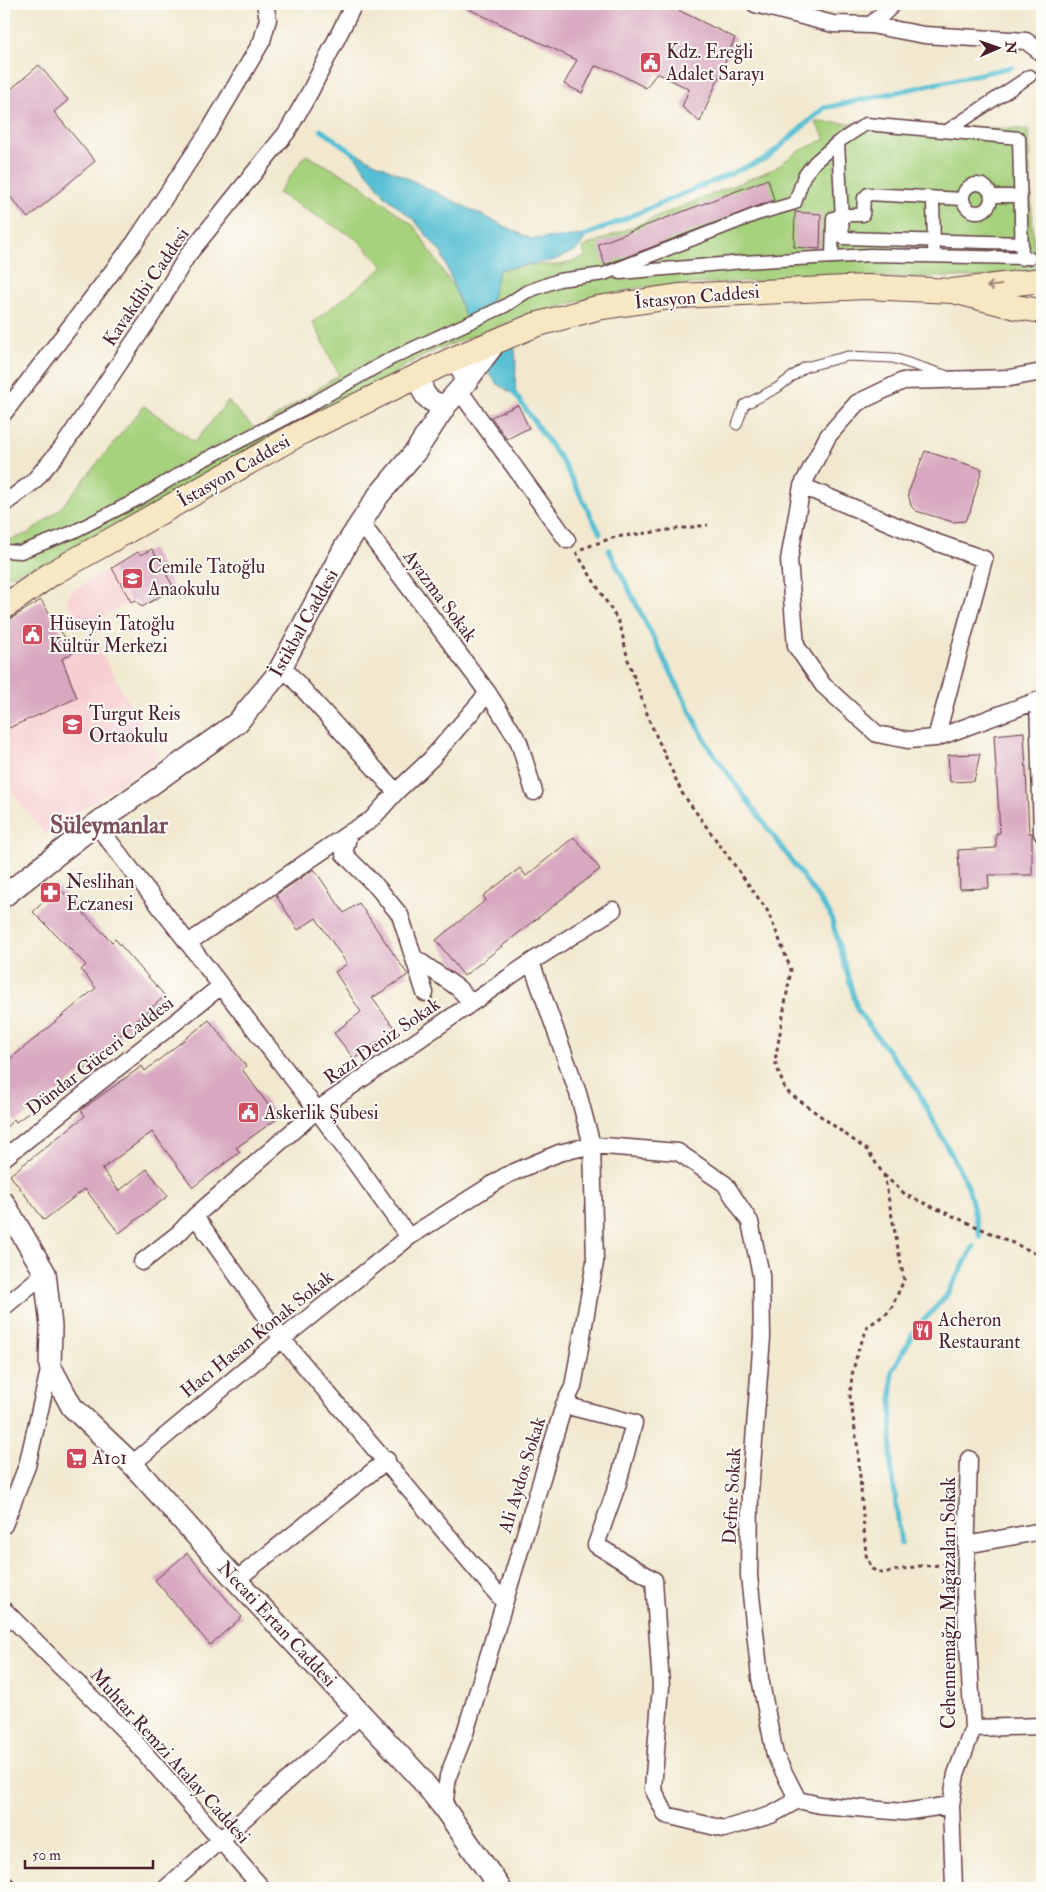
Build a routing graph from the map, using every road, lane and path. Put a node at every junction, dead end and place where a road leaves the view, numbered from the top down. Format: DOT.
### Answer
graph roads {
  1 [pos="265,4"];
  2 [pos="354,4"];
  3 [pos="755,4"];
  4 [pos="893,4"];
  5 [pos="871,26"];
  6 [pos="1034,41"];
  7 [pos="1042,53"];
  8 [pos="1030,76"];
  9 [pos="947,131"];
  10 [pos="838,142"];
  11 [pos="991,196"];
  12 [pos="1021,196"];
  13 [pos="933,198"];
  14 [pos="963,199"];
  15 [pos="843,214"];
  16 [pos="934,240"];
  17 [pos="1022,243"];
  18 [pos="832,257"];
  19 [pos="934,258"];
  20 [pos="592,276"];
  21 [pos="1042,280"];
  22 [pos="953,291"];
  23 [pos="1042,311"];
  24 [pos="497,340"];
  25 [pos="451,360"];
  26 [pos="1042,372"];
  27 [pos="421,376"];
  28 [pos="960,379"];
  29 [pos="457,392"];
  30 [pos="4,413"];
  31 [pos="737,425"];
  32 [pos="802,486"];
  33 [pos="4,504"];
  34 [pos="361,523"];
  35 [pos="708,525"];
  36 [pos="571,545"];
  37 [pos="4,551"];
  38 [pos="52,574"];
  39 [pos="4,587"];
  40 [pos="4,606"];
  41 [pos="282,666"];
  42 [pos="488,693"];
  43 [pos="1040,699"];
  44 [pos="936,738"];
  45 [pos="396,792"];
  46 [pos="534,792"];
  47 [pos="96,824"];
  48 [pos="349,833"];
  49 [pos="1042,833"];
  50 [pos="4,896"];
  51 [pos="613,910"];
  52 [pos="188,943"];
  53 [pos="415,958"];
  54 [pos="531,962"];
  55 [pos="221,986"];
  56 [pos="425,993"];
  57 [pos="472,1003"];
  58 [pos="317,1110"];
  59 [pos="592,1145"];
  60 [pos="4,1158"];
  61 [pos="884,1175"];
  62 [pos="4,1203"];
  63 [pos="195,1216"];
  64 [pos="409,1237"];
  65 [pos="1042,1256"];
  66 [pos="142,1262"];
  67 [pos="45,1273"];
  68 [pos="4,1307"];
  69 [pos="282,1339"];
  70 [pos="50,1366"];
  71 [pos="564,1405"];
  72 [pos="969,1459"];
  73 [pos="387,1460"];
  74 [pos="132,1464"];
  75 [pos="4,1525"];
  76 [pos="1042,1531"];
  77 [pos="966,1544"];
  78 [pos="236,1580"];
  79 [pos="504,1602"];
  80 [pos="4,1610"];
  81 [pos="361,1715"];
  82 [pos="1042,1726"];
  83 [pos="973,1728"];
  84 [pos="798,1800"];
  85 [pos="951,1805"];
  86 [pos="444,1808"];
  87 [pos="220,1840"];
  88 [pos="4,1884"];
  89 [pos="9,1888"];
  90 [pos="166,1888"];
  91 [pos="262,1888"];
  92 [pos="500,1888"];
  93 [pos="954,1888"];
  1 -- 30 [label="street"];
  2 -- 33 [label="street, Kavakdibi Caddesi"];
  3 -- 5 [label="street"];
  4 -- 5 [label="street"];
  5 -- 6 [label="street"];
  6 -- 7 [label="street"];
  8 -- 9 [label="street"];
  9 -- 10 [label="street"];
  9 -- 12 [label="street"];
  10 -- 15 [label="street"];
  10 -- 20 [label="street"];
  11 -- 12 [label="street"];
  11 -- 14 [label="street"];
  11 -- 14 [label="street"];
  12 -- 17 [label="street"];
  13 -- 14 [label="street"];
  13 -- 15 [label="street"];
  13 -- 16 [label="street"];
  15 -- 16 [label="street"];
  15 -- 18 [label="street"];
  16 -- 17 [label="street"];
  16 -- 19 [label="street"];
  17 -- 19 [label="street"];
  18 -- 19 [label="street"];
  18 -- 20 [label="street"];
  20 -- 37 [label="street"];
  21 -- 22 [label="main road, İstasyon Caddesi, one-way"];
  22 -- 23 [label="main road, İstasyon Caddesi"];
  22 -- 24 [label="main road, İstasyon Caddesi"];
  24 -- 25 [label="main road, İstasyon Caddesi"];
  24 -- 29 [label="street, İstikbal Caddesi"];
  25 -- 27 [label="main road, İstasyon Caddesi"];
  25 -- 29 [label="street"];
  26 -- 28 [label="street"];
  27 -- 29 [label="street"];
  27 -- 38 [label="main road, İstasyon Caddesi"];
  28 -- 31 [label="lane"];
  28 -- 32 [label="street"];
  29 -- 34 [label="street, İstikbal Caddesi"];
  29 -- 36 [label="street"];
  32 -- 44 [label="street"];
  32 -- 44 [label="street"];
  34 -- 41 [label="street, İstikbal Caddesi"];
  34 -- 42 [label="street, Ayazma Sokak"];
  35 -- 36 [label="path"];
  36 -- 61 [label="path"];
  38 -- 39 [label="main road, İstasyon Caddesi"];
  38 -- 40 [label="main road, İstasyon Caddesi"];
  41 -- 45 [label="street"];
  41 -- 47 [label="street, İstikbal Caddesi"];
  42 -- 45 [label="street"];
  42 -- 46 [label="street, Ayazma Sokak"];
  43 -- 44 [label="street"];
  43 -- 49 [label="street"];
  45 -- 48 [label="street"];
  47 -- 50 [label="street, İstikbal Caddesi"];
  47 -- 52 [label="street"];
  48 -- 52 [label="street"];
  48 -- 53 [label="street"];
  51 -- 54 [label="street, Razı Deniz Sokak"];
  52 -- 55 [label="street"];
  53 -- 56 [label="street"];
  53 -- 57 [label="street"];
  54 -- 57 [label="street, Razı Deniz Sokak"];
  54 -- 59 [label="street, Ali Aydos Sokak"];
  55 -- 58 [label="street"];
  55 -- 60 [label="street, Dündar Güceri Caddesi"];
  57 -- 58 [label="street, Razı Deniz Sokak"];
  58 -- 63 [label="street, Razı Deniz Sokak"];
  58 -- 64 [label="street"];
  59 -- 64 [label="street, Defne Sokak"];
  59 -- 71 [label="street, Ali Aydos Sokak"];
  59 -- 84 [label="street, Defne Sokak"];
  61 -- 65 [label="path"];
  61 -- 77 [label="path"];
  62 -- 67 [label="street"];
  63 -- 66 [label="street, Razı Deniz Sokak"];
  63 -- 69 [label="street"];
  64 -- 69 [label="street, Hacı Hasan Konak Sokak"];
  67 -- 68 [label="street"];
  67 -- 70 [label="street"];
  69 -- 73 [label="street"];
  69 -- 74 [label="street, Hacı Hasan Konak Sokak"];
  70 -- 74 [label="street, Necati Ertan Caddesi"];
  70 -- 75 [label="street"];
  71 -- 79 [label="street, Ali Aydos Sokak"];
  71 -- 84 [label="street"];
  72 -- 77 [label="street, Cehennemağzı Mağazaları Sokak"];
  73 -- 78 [label="street"];
  73 -- 79 [label="street"];
  74 -- 78 [label="street, Necati Ertan Caddesi"];
  76 -- 77 [label="street"];
  77 -- 83 [label="street, Cehennemağzı Mağazaları Sokak"];
  78 -- 81 [label="street, Necati Ertan Caddesi"];
  79 -- 86 [label="street, Ali Aydos Sokak"];
  80 -- 87 [label="street, Muhtar Remzi Atalay Caddesi"];
  81 -- 86 [label="street, Necati Ertan Caddesi"];
  81 -- 87 [label="street"];
  82 -- 83 [label="street"];
  83 -- 85 [label="street, Cehennemağzı Mağazaları Sokak"];
  84 -- 85 [label="street"];
  85 -- 93 [label="street, Cehennemağzı Mağazaları Sokak"];
  86 -- 92 [label="street, Necati Ertan Caddesi"];
  87 -- 90 [label="street"];
  87 -- 91 [label="street, Muhtar Remzi Atalay Caddesi"];
  88 -- 89 [label="street"];
}
